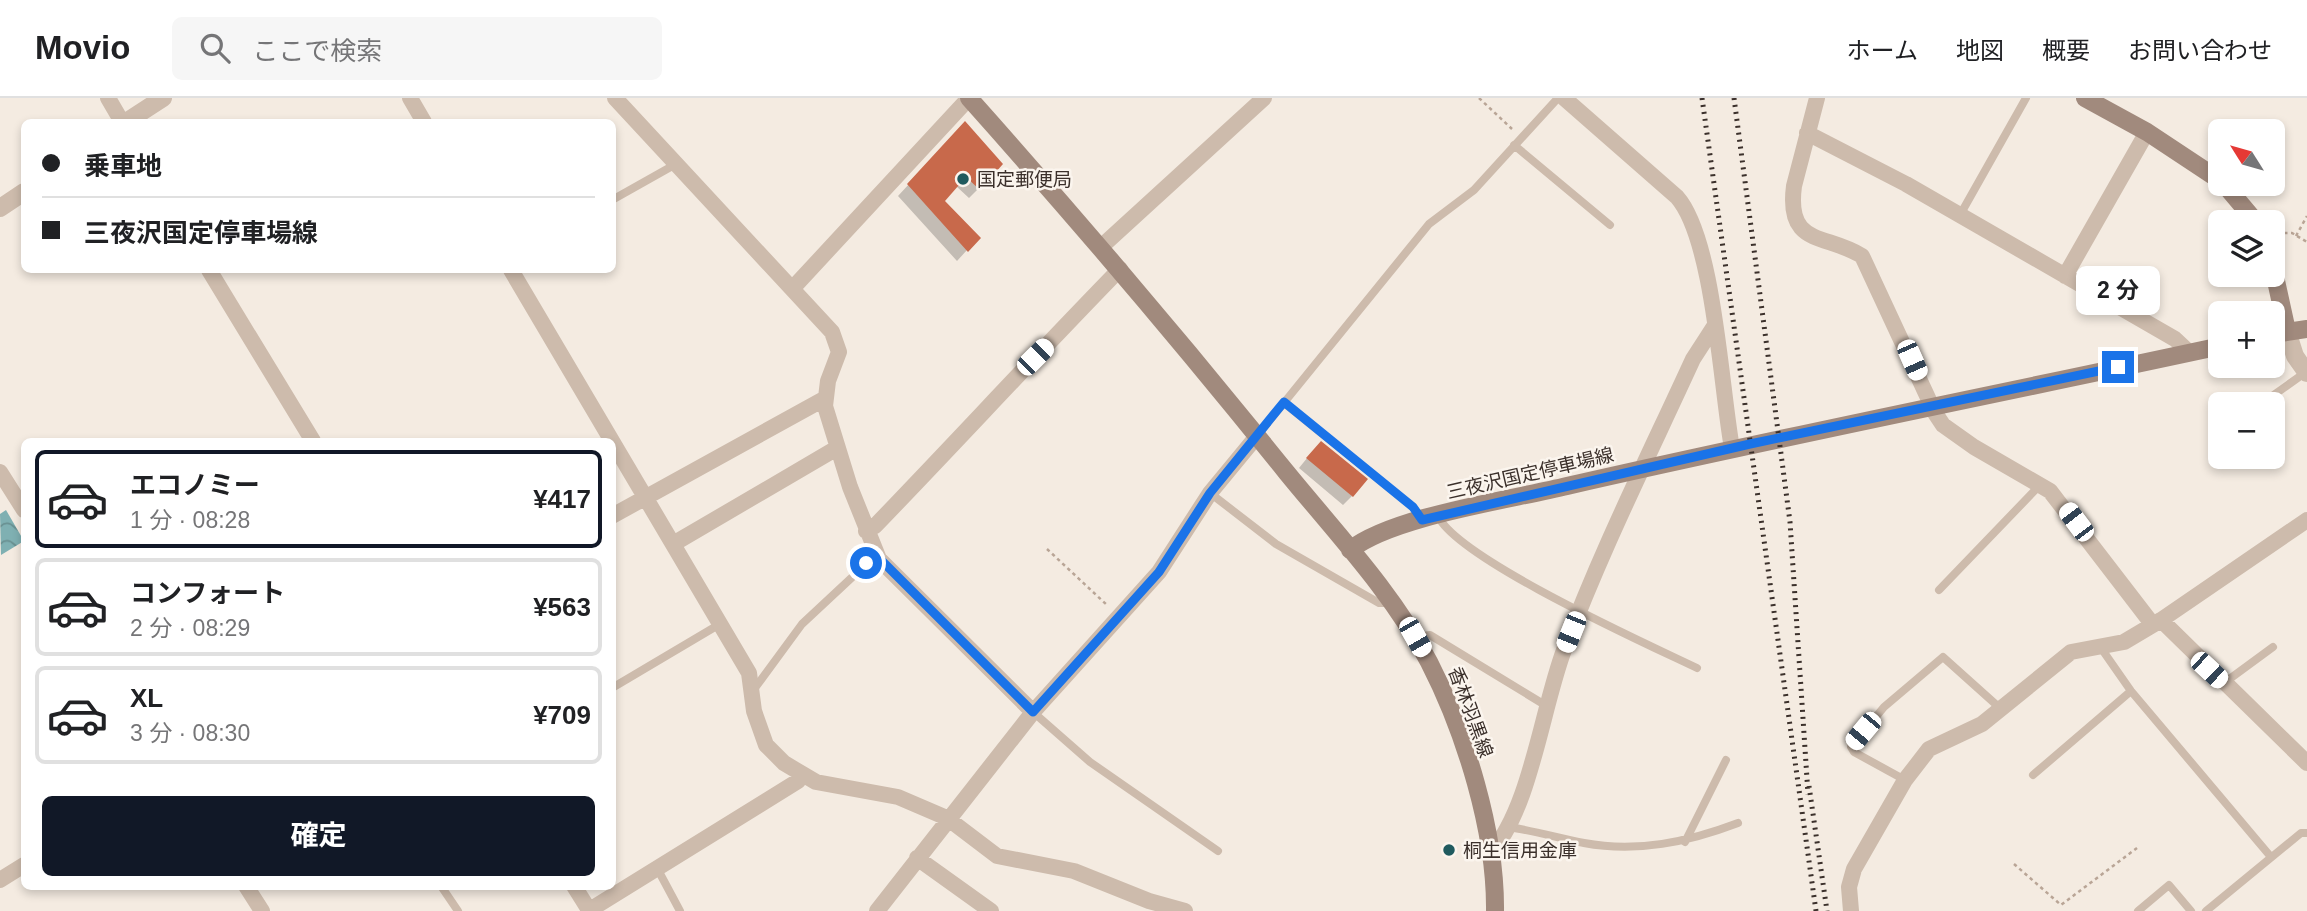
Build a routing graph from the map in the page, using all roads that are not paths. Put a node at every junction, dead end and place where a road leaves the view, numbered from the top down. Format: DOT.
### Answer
graph roads {
  1 [pos="108,98"];
  2 [pos="163,98"];
  3 [pos="410,98"];
  4 [pos="615,98"];
  5 [pos="969,98"];
  6 [pos="1264,98"];
  7 [pos="1558,98"];
  8 [pos="1564,98"];
  9 [pos="1817,98"];
  10 [pos="2026,98"];
  11 [pos="2085,98"];
  12 [pos="122,119"];
  13 [pos="129,119"];
  14 [pos="422,119"];
  15 [pos="2147,132"];
  16 [pos="1807,133"];
  17 [pos="1514,145"];
  18 [pos="676,164"];
  19 [pos="2208,173"];
  20 [pos="21,194"];
  21 [pos="2234,196"];
  22 [pos="616,198"];
  23 [pos="0,208"];
  24 [pos="2246,210"];
  25 [pos="1960,215"];
  26 [pos="1610,225"];
  27 [pos="1101,247"];
  28 [pos="1120,269"];
  29 [pos="211,273"];
  30 [pos="513,273"];
  31 [pos="2065,276"];
  32 [pos="792,289"];
  33 [pos="1715,326"];
  34 [pos="2307,329"];
  35 [pos="2285,332"];
  36 [pos="2285,341"];
  37 [pos="2208,349"];
  38 [pos="2190,354"];
  39 [pos="2307,373"];
  40 [pos="2279,392"];
  41 [pos="824,400"];
  42 [pos="1284,402"];
  43 [pos="1931,405"];
  44 [pos="1257,436"];
  45 [pos="311,438"];
  46 [pos="610,438"];
  47 [pos="837,448"];
  48 [pos="1732,448"];
  49 [pos="616,449"];
  50 [pos="1643,469"];
  51 [pos="0,472"];
  52 [pos="2040,484"];
  53 [pos="1210,493"];
  54 [pos="645,498"];
  55 [pos="21,505"];
  56 [pos="616,514"];
  57 [pos="1430,518"];
  58 [pos="2307,520"];
  59 [pos="866,530"];
  60 [pos="673,544"];
  61 [pos="1350,550"];
  62 [pos="876,555"];
  63 [pos="1939,590"];
  64 [pos="1392,603"];
  65 [pos="1579,612"];
  66 [pos="2157,622"];
  67 [pos="720,624"];
  68 [pos="1415,637"];
  69 [pos="2273,647"];
  70 [pos="2101,648"];
  71 [pos="1697,668"];
  72 [pos="2224,683"];
  73 [pos="616,686"];
  74 [pos="2131,691"];
  75 [pos="750,694"];
  76 [pos="1545,705"];
  77 [pos="2001,709"];
  78 [pos="1033,712"];
  79 [pos="1726,760"];
  80 [pos="2307,763"];
  81 [pos="802,774"];
  82 [pos="2033,775"];
  83 [pos="1905,780"];
  84 [pos="947,818"];
  85 [pos="1738,823"];
  86 [pos="1509,827"];
  87 [pos="2307,833"];
  88 [pos="1685,842"];
  89 [pos="1218,851"];
  90 [pos="1490,853"];
  91 [pos="2271,857"];
  92 [pos="917,858"];
  93 [pos="21,867"];
  94 [pos="657,868"];
  95 [pos="0,880"];
  96 [pos="248,890"];
  97 [pos="444,890"];
  98 [pos="576,890"];
  99 [pos="261,911"];
  100 [pos="458,911"];
  101 [pos="588,911"];
  102 [pos="680,911"];
  103 [pos="877,911"];
  104 [pos="991,911"];
  105 [pos="1185,911"];
  106 [pos="1495,911"];
  107 [pos="1850,911"];
  108 [pos="2138,911"];
  109 [pos="2191,911"];
  110 [pos="2206,911"];
  1 -- 12 [label="street"];
  2 -- 13 [label="street"];
  3 -- 14 [label="street"];
  4 -- 18 [label="street"];
  5 -- 27 [label="main road"];
  5 -- 32 [label="street"];
  6 -- 27 [label="street"];
  7 -- 17 [label="lane"];
  8 -- 33 [label="street"];
  9 -- 16 [label="street"];
  10 -- 25 [label="lane"];
  11 -- 15 [label="main road"];
  15 -- 19 [label="main road"];
  15 -- 31 [label="street"];
  16 -- 25 [label="street"];
  16 -- 43 [label="street"];
  17 -- 26 [label="lane"];
  17 -- 42 [label="lane"];
  18 -- 22 [label="lane"];
  18 -- 32 [label="street"];
  20 -- 23 [label="street"];
  21 -- 24 [label="main road"];
  25 -- 31 [label="street"];
  27 -- 28 [label="main road"];
  28 -- 44 [label="main road"];
  28 -- 59 [label="street"];
  29 -- 45 [label="street"];
  30 -- 46 [label="street"];
  31 -- 38 [label="street"];
  32 -- 41 [label="street"];
  33 -- 48 [label="street"];
  33 -- 50 [label="street"];
  34 -- 35 [label="main road"];
  36 -- 39 [label="street"];
  37 -- 38 [label="main road, 三夜沢国定停車場線"];
  38 -- 43 [label="main road, 三夜沢国定停車場線"];
  39 -- 40 [label="lane"];
  41 -- 47 [label="street"];
  41 -- 54 [label="street"];
  42 -- 44 [label="lane"];
  42 -- 57 [label="lane"];
  43 -- 48 [label="main road, 三夜沢国定停車場線"];
  43 -- 52 [label="street"];
  44 -- 53 [label="street"];
  44 -- 61 [label="main road"];
  47 -- 59 [label="street"];
  47 -- 60 [label="street"];
  48 -- 50 [label="main road, 三夜沢国定停車場線"];
  49 -- 54 [label="street"];
  50 -- 57 [label="main road, 三夜沢国定停車場線"];
  50 -- 65 [label="street"];
  51 -- 55 [label="street"];
  52 -- 63 [label="lane"];
  52 -- 66 [label="street"];
  53 -- 64 [label="lane"];
  53 -- 78 [label="street"];
  54 -- 56 [label="street"];
  54 -- 60 [label="street"];
  57 -- 61 [label="main road, 三夜沢国定停車場線"];
  57 -- 65 [label="lane"];
  58 -- 66 [label="street"];
  59 -- 62 [label="street"];
  60 -- 67 [label="street"];
  61 -- 64 [label="main road, 香林羽黒線"];
  62 -- 75 [label="lane"];
  62 -- 78 [label="street"];
  64 -- 68 [label="main road, 香林羽黒線"];
  65 -- 71 [label="lane"];
  65 -- 76 [label="street"];
  66 -- 70 [label="street"];
  66 -- 72 [label="street"];
  67 -- 73 [label="lane"];
  67 -- 75 [label="street"];
  68 -- 76 [label="lane"];
  68 -- 90 [label="main road, 香林羽黒線"];
  69 -- 72 [label="lane"];
  70 -- 74 [label="lane"];
  70 -- 77 [label="street"];
  72 -- 80 [label="street"];
  74 -- 82 [label="lane"];
  74 -- 91 [label="lane"];
  75 -- 81 [label="street"];
  76 -- 86 [label="street"];
  77 -- 83 [label="street"];
  77 -- 83 [label="lane"];
  78 -- 84 [label="street"];
  78 -- 89 [label="lane"];
  79 -- 88 [label="lane"];
  81 -- 84 [label="street"];
  81 -- 94 [label="street"];
  83 -- 107 [label="street"];
  84 -- 92 [label="street"];
  84 -- 105 [label="street"];
  85 -- 88 [label="lane"];
  86 -- 88 [label="lane"];
  86 -- 90 [label="street"];
  87 -- 91 [label="lane"];
  90 -- 106 [label="main road, 香林羽黒線"];
  91 -- 110 [label="lane"];
  92 -- 103 [label="street"];
  92 -- 104 [label="street"];
  93 -- 95 [label="street"];
  94 -- 101 [label="street"];
  94 -- 102 [label="lane"];
  96 -- 99 [label="street"];
  97 -- 100 [label="lane"];
  98 -- 101 [label="street"];
  108 -- 109 [label="lane"];
}
